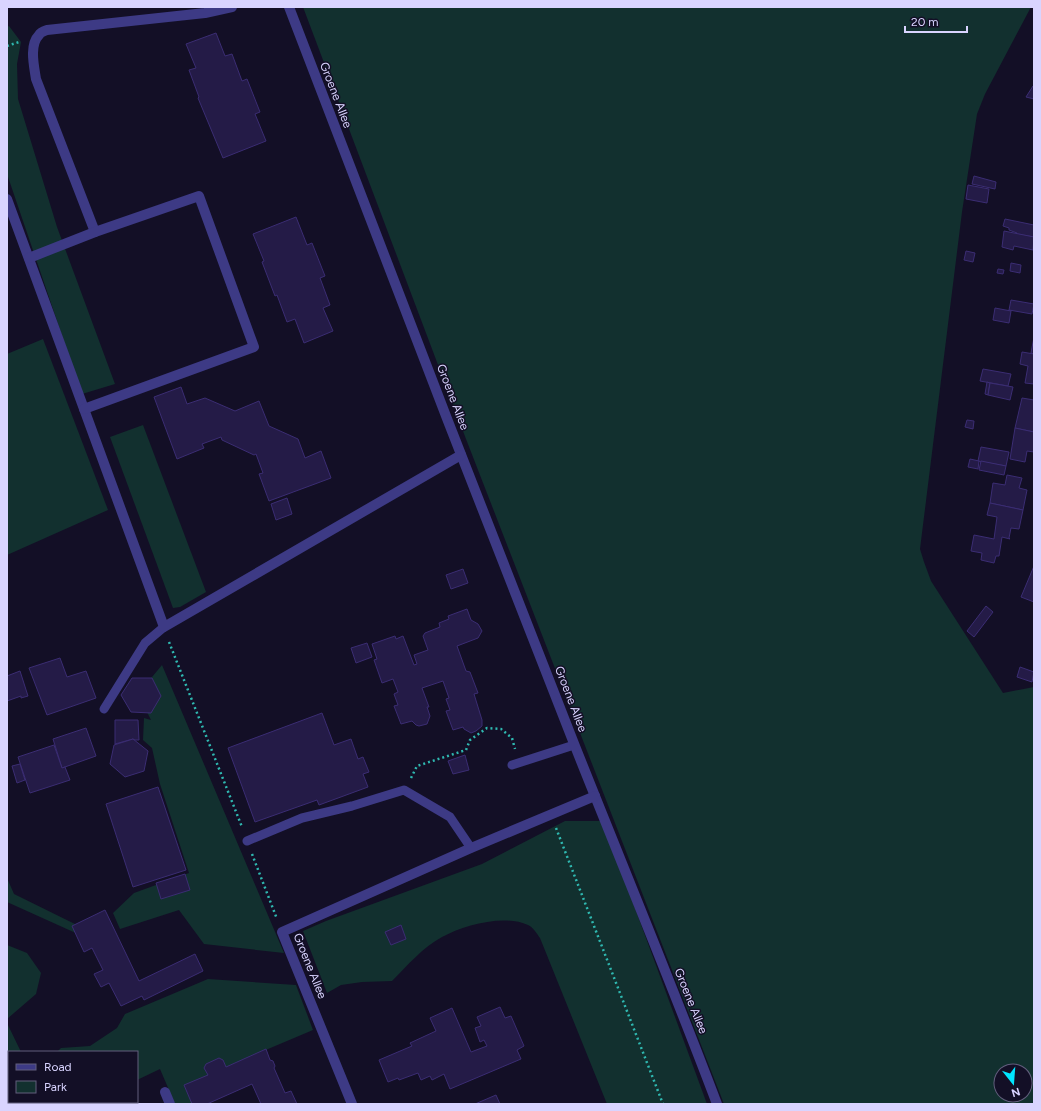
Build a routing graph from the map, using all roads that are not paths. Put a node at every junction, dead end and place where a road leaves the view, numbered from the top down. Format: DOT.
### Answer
graph roads {
  1 [pos="232,7"];
  2 [pos="288,7"];
  3 [pos="7,199"];
  4 [pos="95,232"];
  5 [pos="29,258"];
  6 [pos="84,409"];
  7 [pos="461,455"];
  8 [pos="164,627"];
  9 [pos="104,709"];
  10 [pos="574,745"];
  11 [pos="516,764"];
  12 [pos="595,796"];
  13 [pos="247,841"];
  14 [pos="471,848"];
  15 [pos="165,1092"];
  16 [pos="170,1104"];
  17 [pos="352,1104"];
  18 [pos="717,1104"];
  1 -- 4 [label="street"];
  2 -- 7 [label="street, Groene Allee"];
  3 -- 5 [label="street"];
  4 -- 5 [label="street"];
  4 -- 6 [label="street"];
  5 -- 6 [label="street"];
  6 -- 8 [label="street"];
  7 -- 8 [label="street"];
  7 -- 10 [label="street, Groene Allee"];
  8 -- 9 [label="lane"];
  10 -- 11 [label="lane"];
  10 -- 12 [label="street, Groene Allee"];
  12 -- 14 [label="street, Groene Allee"];
  12 -- 18 [label="street, Groene Allee"];
  13 -- 14 [label="lane"];
  14 -- 17 [label="street, Groene Allee"];
  15 -- 16 [label="street"];
}
